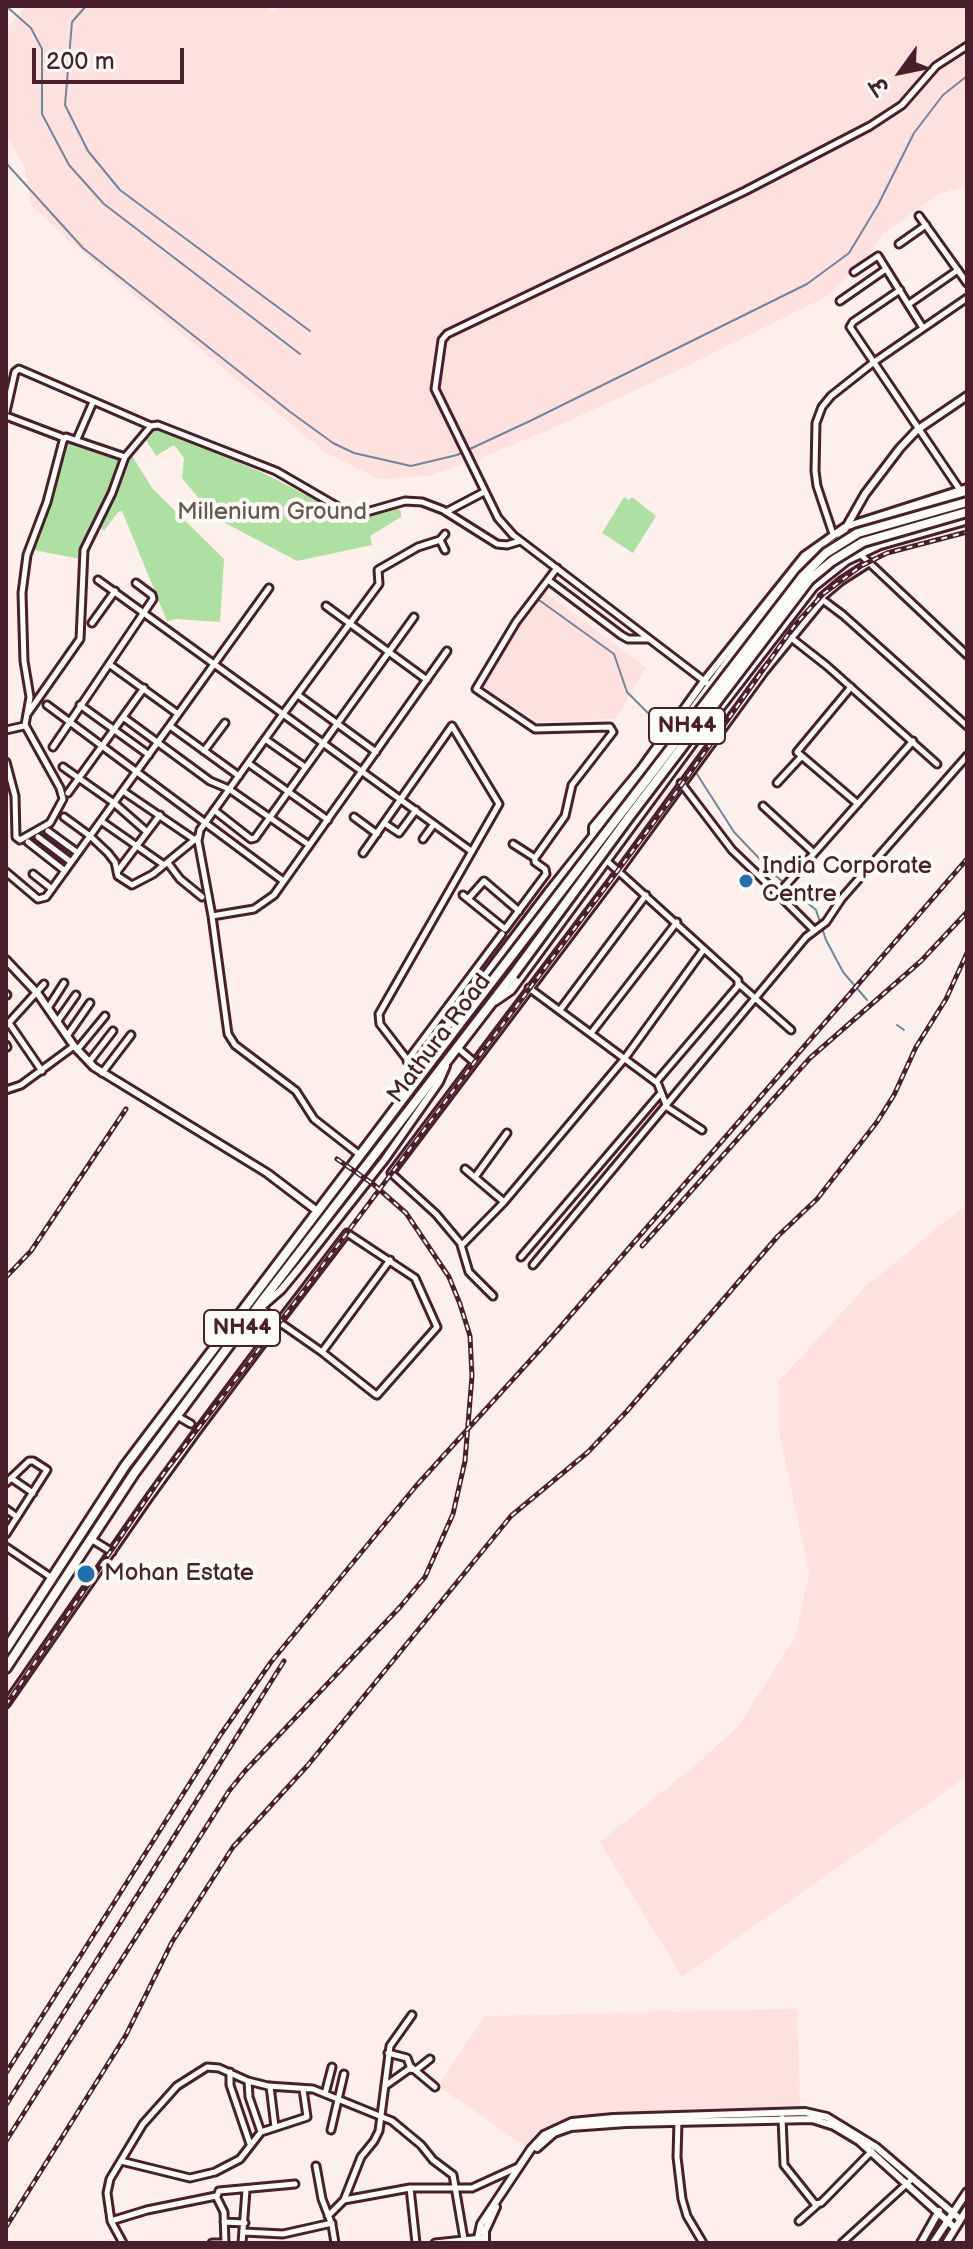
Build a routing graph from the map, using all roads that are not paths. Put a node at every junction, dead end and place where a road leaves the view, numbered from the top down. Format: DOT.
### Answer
graph roads {
  1 [pos="967,46"];
  2 [pos="919,216"];
  3 [pos="926,225"];
  4 [pos="899,244"];
  5 [pos="886,269"];
  6 [pos="958,270"];
  7 [pos="854,272"];
  8 [pos="967,283"];
  9 [pos="900,290"];
  10 [pos="967,298"];
  11 [pos="840,301"];
  12 [pos="909,304"];
  13 [pos="923,328"];
  14 [pos="874,362"];
  15 [pos="967,396"];
  16 [pos="93,402"];
  17 [pos="6,414"];
  18 [pos="151,426"];
  19 [pos="917,430"];
  20 [pos="64,438"];
  21 [pos="77,439"];
  22 [pos="125,457"];
  23 [pos="965,491"];
  24 [pos="484,492"];
  25 [pos="967,502"];
  26 [pos="446,512"];
  27 [pos="967,512"];
  28 [pos="967,520"];
  29 [pos="845,527"];
  30 [pos="445,534"];
  31 [pos="836,536"];
  32 [pos="440,540"];
  33 [pos="521,541"];
  34 [pos="445,550"];
  35 [pos="860,554"];
  36 [pos="869,563"];
  37 [pos="557,568"];
  38 [pos="98,580"];
  39 [pos="548,580"];
  40 [pos="136,583"];
  41 [pos="269,588"];
  42 [pos="115,591"];
  43 [pos="823,600"];
  44 [pos="326,606"];
  45 [pos="143,613"];
  46 [pos="414,617"];
  47 [pos="92,623"];
  48 [pos="350,624"];
  49 [pos="790,637"];
  50 [pos="650,639"];
  51 [pos="736,645"];
  52 [pos="447,651"];
  53 [pos="389,652"];
  54 [pos="967,655"];
  55 [pos="754,663"];
  56 [pos="109,664"];
  57 [pos="214,665"];
  58 [pos="764,672"];
  59 [pos="427,680"];
  60 [pos="707,683"];
  61 [pos="851,687"];
  62 [pos="144,688"];
  63 [pos="298,695"];
  64 [pos="47,705"];
  65 [pos="80,705"];
  66 [pos="695,707"];
  67 [pos="28,713"];
  68 [pos="178,714"];
  69 [pos="283,714"];
  70 [pos="123,717"];
  71 [pos="710,720"];
  72 [pos="69,722"];
  73 [pos="225,723"];
  74 [pos="25,725"];
  75 [pos="337,725"];
  76 [pos="170,726"];
  77 [pos="967,726"];
  78 [pos="6,730"];
  79 [pos="113,730"];
  80 [pos="670,735"];
  81 [pos="265,739"];
  82 [pos="913,741"];
  83 [pos="158,742"];
  84 [pos="323,743"];
  85 [pos="102,746"];
  86 [pos="53,747"];
  87 [pos="204,751"];
  88 [pos="376,752"];
  89 [pos="149,755"];
  90 [pos="801,756"];
  91 [pos="967,756"];
  92 [pos="6,762"];
  93 [pos="248,763"];
  94 [pos="937,764"];
  95 [pos="63,767"];
  96 [pos="305,767"];
  97 [pos="136,771"];
  98 [pos="362,772"];
  99 [pos="239,776"];
  100 [pos="78,778"];
  101 [pos="681,783"];
  102 [pos="777,783"];
  103 [pos="229,789"];
  104 [pos="123,790"];
  105 [pos="288,792"];
  106 [pos="68,793"];
  107 [pos="401,799"];
  108 [pos="114,803"];
  109 [pos="858,804"];
  110 [pos="763,806"];
  111 [pos="214,810"];
  112 [pos="416,810"];
  113 [pos="160,815"];
  114 [pos="64,817"];
  115 [pos="270,817"];
  116 [pos="354,817"];
  117 [pos="328,820"];
  118 [pos="101,821"];
  119 [pos="205,823"];
  120 [pos="384,823"];
  121 [pos="434,824"];
  122 [pos="48,831"];
  123 [pos="147,832"];
  124 [pos="377,834"];
  125 [pos="90,836"];
  126 [pos="38,837"];
  127 [pos="197,838"];
  128 [pos="423,839"];
  129 [pos="28,842"];
  130 [pos="513,844"];
  131 [pos="309,845"];
  132 [pos="137,846"];
  133 [pos="471,851"];
  134 [pos="78,853"];
  135 [pos="363,853"];
  136 [pos="814,853"];
  137 [pos="535,858"];
  138 [pos="607,861"];
  139 [pos="71,862"];
  140 [pos="166,864"];
  141 [pos="65,871"];
  142 [pos="619,871"];
  143 [pos="6,872"];
  144 [pos="116,873"];
  145 [pos="33,874"];
  146 [pos="282,880"];
  147 [pos="52,889"];
  148 [pos="780,892"];
  149 [pos="646,895"];
  150 [pos="202,897"];
  151 [pos="519,911"];
  152 [pos="212,916"];
  153 [pos="677,922"];
  154 [pos="819,927"];
  155 [pos="502,934"];
  156 [pos="704,949"];
  157 [pos="6,960"];
  158 [pos="64,983"];
  159 [pos="44,984"];
  160 [pos="739,984"];
  161 [pos="529,988"];
  162 [pos="38,994"];
  163 [pos="76,995"];
  164 [pos="754,999"];
  165 [pos="495,1001"];
  166 [pos="90,1003"];
  167 [pos="48,1008"];
  168 [pos="560,1010"];
  169 [pos="105,1016"];
  170 [pos="57,1022"];
  171 [pos="7,1024"];
  172 [pos="791,1030"];
  173 [pos="113,1031"];
  174 [pos="592,1032"];
  175 [pos="131,1035"];
  176 [pos="67,1036"];
  177 [pos="76,1048"];
  178 [pos="459,1049"];
  179 [pos="439,1050"];
  180 [pos="625,1058"];
  181 [pos="89,1062"];
  182 [pos="408,1062"];
  183 [pos="474,1062"];
  184 [pos="428,1065"];
  185 [pos="42,1071"];
  186 [pos="102,1073"];
  187 [pos="420,1076"];
  188 [pos="657,1082"];
  189 [pos="6,1090"];
  190 [pos="660,1094"];
  191 [pos="667,1107"];
  192 [pos="702,1130"];
  193 [pos="507,1133"];
  194 [pos="360,1155"];
  195 [pos="465,1169"];
  196 [pos="475,1177"];
  197 [pos="504,1202"];
  198 [pos="317,1211"];
  199 [pos="461,1245"];
  200 [pos="521,1257"];
  201 [pos="390,1260"];
  202 [pos="533,1265"];
  203 [pos="493,1296"];
  204 [pos="260,1307"];
  205 [pos="279,1322"];
  206 [pos="322,1352"];
  207 [pos="177,1416"];
  208 [pos="191,1424"];
  209 [pos="9,1481"];
  210 [pos="33,1493"];
  211 [pos="6,1509"];
  212 [pos="17,1517"];
  213 [pos="6,1534"];
  214 [pos="91,1539"];
  215 [pos="6,1547"];
  216 [pos="112,1552"];
  217 [pos="52,1578"];
  218 [pos="6,1649"];
  219 [pos="6,1668"];
  220 [pos="6,1704"];
  221 [pos="412,2015"];
  222 [pos="388,2053"];
  223 [pos="430,2059"];
  224 [pos="332,2067"];
  225 [pos="414,2070"];
  226 [pos="230,2072"];
  227 [pos="344,2074"];
  228 [pos="248,2081"];
  229 [pos="270,2086"];
  230 [pos="384,2086"];
  231 [pos="435,2087"];
  232 [pos="303,2089"];
  233 [pos="325,2094"];
  234 [pos="339,2100"];
  235 [pos="383,2116"];
  236 [pos="782,2118"];
  237 [pos="678,2119"];
  238 [pos="275,2127"];
  239 [pos="331,2130"];
  240 [pos="261,2132"];
  241 [pos="544,2138"];
  242 [pos="250,2145"];
  243 [pos="874,2149"];
  244 [pos="121,2161"];
  245 [pos="316,2166"];
  246 [pos="519,2167"];
  247 [pos="910,2181"];
  248 [pos="295,2184"];
  249 [pos="410,2188"];
  250 [pos="456,2188"];
  251 [pos="246,2190"];
  252 [pos="967,2192"];
  253 [pos="217,2196"];
  254 [pos="344,2200"];
  255 [pos="818,2205"];
  256 [pos="941,2208"];
  257 [pos="967,2209"];
  258 [pos="952,2212"];
  259 [pos="328,2216"];
  260 [pos="960,2219"];
  261 [pos="947,2220"];
  262 [pos="111,2221"];
  263 [pos="799,2221"];
  264 [pos="224,2222"];
  265 [pos="245,2223"];
  266 [pos="332,2223"];
  267 [pos="955,2228"];
  268 [pos="244,2232"];
  269 [pos="464,2239"];
  270 [pos="482,2240"];
  271 [pos="123,2243"];
  272 [pos="212,2243"];
  273 [pos="224,2243"];
  274 [pos="242,2243"];
  275 [pos="335,2243"];
  276 [pos="416,2243"];
  277 [pos="435,2243"];
  278 [pos="703,2243"];
  279 [pos="842,2243"];
  280 [pos="921,2243"];
  281 [pos="933,2243"];
  282 [pos="946,2243"];
  1 -- 24 [label="street"];
  2 -- 3 [label="street"];
  3 -- 4 [label="street"];
  3 -- 6 [label="street"];
  5 -- 7 [label="street"];
  5 -- 9 [label="street"];
  5 -- 11 [label="street"];
  6 -- 8 [label="street"];
  6 -- 12 [label="street"];
  9 -- 12 [label="street"];
  9 -- 14 [label="street"];
  10 -- 13 [label="street"];
  12 -- 13 [label="street"];
  13 -- 14 [label="street"];
  14 -- 19 [label="street"];
  14 -- 31 [label="street"];
  15 -- 19 [label="street"];
  16 -- 17 [label="street"];
  16 -- 18 [label="street"];
  16 -- 21 [label="street"];
  17 -- 20 [label="street"];
  18 -- 22 [label="street"];
  18 -- 26 [label="street"];
  19 -- 23 [label="street"];
  19 -- 29 [label="street"];
  20 -- 21 [label="street"];
  20 -- 67 [label="street"];
  21 -- 22 [label="street"];
  22 -- 67 [label="street"];
  23 -- 29 [label="street"];
  23 -- 31 [label="main road, Mathura Road"];
  24 -- 26 [label="street"];
  24 -- 33 [label="street"];
  25 -- 179 [label="highway, Mathura Road / NH44, bridge"];
  26 -- 33 [label="street"];
  27 -- 165 [label="highway, Mathura Road / NH44, bridge"];
  28 -- 35 [label="main road, Mathura Road"];
  29 -- 31 [label="street"];
  30 -- 32 [label="street"];
  31 -- 51 [label="main road, Mathura Road"];
  32 -- 34 [label="street"];
  32 -- 48 [label="street"];
  33 -- 37 [label="street"];
  35 -- 36 [label="street"];
  35 -- 55 [label="main road, Mathura Road"];
  36 -- 43 [label="street"];
  36 -- 54 [label="street"];
  37 -- 39 [label="street"];
  37 -- 50 [label="street"];
  38 -- 42 [label="street"];
  39 -- 50 [label="street"];
  39 -- 137 [label="street"];
  40 -- 45 [label="street"];
  41 -- 57 [label="street"];
  42 -- 45 [label="street"];
  42 -- 47 [label="street"];
  43 -- 49 [label="street"];
  43 -- 77 [label="street"];
  44 -- 48 [label="street"];
  45 -- 56 [label="street"];
  45 -- 57 [label="street"];
  46 -- 53 [label="street"];
  48 -- 53 [label="street"];
  48 -- 63 [label="street"];
  49 -- 58 [label="street"];
  49 -- 61 [label="street"];
  50 -- 60 [label="street"];
  51 -- 55 [label="main road"];
  51 -- 60 [label="main road, Mathura Road"];
  52 -- 59 [label="street"];
  53 -- 59 [label="street"];
  53 -- 75 [label="street"];
  55 -- 58 [label="street"];
  55 -- 71 [label="main road, Mathura Road"];
  56 -- 62 [label="street"];
  56 -- 65 [label="street"];
  57 -- 68 [label="street"];
  57 -- 69 [label="street"];
  58 -- 101 [label="street"];
  59 -- 88 [label="street"];
  60 -- 66 [label="main road, Mathura Road"];
  60 -- 80 [label="street"];
  61 -- 82 [label="street"];
  61 -- 90 [label="street"];
  62 -- 68 [label="street"];
  62 -- 70 [label="street"];
  63 -- 69 [label="street"];
  63 -- 75 [label="street"];
  64 -- 72 [label="street"];
  65 -- 72 [label="street"];
  65 -- 79 [label="street"];
  66 -- 71 [label="main road"];
  66 -- 80 [label="main road, Mathura Road"];
  67 -- 74 [label="street"];
  68 -- 76 [label="street"];
  69 -- 81 [label="street"];
  69 -- 84 [label="street"];
  70 -- 79 [label="street"];
  70 -- 83 [label="street"];
  71 -- 138 [label="main road, Mathura Road"];
  72 -- 85 [label="street"];
  72 -- 86 [label="street"];
  73 -- 87 [label="street"];
  74 -- 78 [label="street"];
  74 -- 92 [label="street"];
  75 -- 84 [label="street"];
  75 -- 88 [label="street"];
  76 -- 83 [label="street"];
  76 -- 87 [label="street"];
  79 -- 85 [label="street"];
  79 -- 89 [label="street"];
  80 -- 179 [label="main road, Mathura Road"];
  81 -- 93 [label="street"];
  81 -- 96 [label="street"];
  82 -- 94 [label="street"];
  82 -- 109 [label="street"];
  83 -- 89 [label="street"];
  83 -- 103 [label="street"];
  84 -- 96 [label="street"];
  84 -- 98 [label="street"];
  85 -- 97 [label="street"];
  85 -- 100 [label="street"];
  87 -- 99 [label="street"];
  88 -- 98 [label="street"];
  89 -- 97 [label="street"];
  90 -- 102 [label="street"];
  90 -- 109 [label="street"];
  91 -- 154 [label="street"];
  93 -- 99 [label="street"];
  93 -- 105 [label="street"];
  95 -- 100 [label="street"];
  96 -- 105 [label="street"];
  97 -- 104 [label="street"];
  97 -- 119 [label="street"];
  98 -- 107 [label="street"];
  98 -- 117 [label="street"];
  99 -- 103 [label="street"];
  100 -- 106 [label="street"];
  100 -- 108 [label="street"];
  101 -- 142 [label="street"];
  101 -- 148 [label="street"];
  103 -- 111 [label="street"];
  103 -- 115 [label="street"];
  104 -- 108 [label="street"];
  104 -- 113 [label="street"];
  105 -- 115 [label="street"];
  105 -- 117 [label="street"];
  107 -- 112 [label="street"];
  107 -- 120 [label="street"];
  107 -- 133 [label="street"];
  108 -- 118 [label="street"];
  108 -- 123 [label="street"];
  109 -- 136 [label="street"];
  110 -- 136 [label="street"];
  111 -- 115 [label="street"];
  111 -- 119 [label="street"];
  112 -- 120 [label="street"];
  112 -- 121 [label="street"];
  113 -- 123 [label="street"];
  113 -- 127 [label="street"];
  114 -- 125 [label="street"];
  115 -- 131 [label="street"];
  116 -- 124 [label="street"];
  117 -- 131 [label="street"];
  118 -- 125 [label="street"];
  118 -- 132 [label="street"];
  119 -- 127 [label="street"];
  119 -- 146 [label="street"];
  120 -- 124 [label="street"];
  121 -- 128 [label="street"];
  121 -- 133 [label="street"];
  122 -- 134 [label="street"];
  123 -- 132 [label="street"];
  124 -- 135 [label="street"];
  125 -- 134 [label="street"];
  125 -- 144 [label="street"];
  126 -- 139 [label="street"];
  127 -- 140 [label="street"];
  127 -- 152 [label="street"];
  129 -- 141 [label="street"];
  130 -- 137 [label="street"];
  131 -- 146 [label="street"];
  132 -- 140 [label="street"];
  132 -- 144 [label="street"];
  133 -- 182 [label="street"];
  134 -- 139 [label="street"];
  136 -- 148 [label="street"];
  137 -- 151 [label="street"];
  138 -- 142 [label="street"];
  138 -- 165 [label="main road, Mathura Road"];
  139 -- 141 [label="street"];
  140 -- 144 [label="street"];
  140 -- 150 [label="street"];
  141 -- 147 [label="street"];
  142 -- 149 [label="street"];
  142 -- 161 [label="street"];
  143 -- 147 [label="street"];
  145 -- 147 [label="street"];
  146 -- 152 [label="street"];
  148 -- 154 [label="street"];
  149 -- 153 [label="street"];
  149 -- 168 [label="street"];
  151 -- 151 [label="street"];
  152 -- 194 [label="street"];
  153 -- 156 [label="street"];
  153 -- 174 [label="street"];
  154 -- 164 [label="street"];
  155 -- 182 [label="street"];
  156 -- 160 [label="street"];
  156 -- 180 [label="street"];
  157 -- 162 [label="street"];
  158 -- 167 [label="street"];
  159 -- 162 [label="street"];
  160 -- 164 [label="street"];
  160 -- 188 [label="street"];
  161 -- 168 [label="street"];
  161 -- 183 [label="street"];
  162 -- 167 [label="street"];
  162 -- 171 [label="street"];
  163 -- 170 [label="street"];
  164 -- 172 [label="street"];
  164 -- 191 [label="street"];
  165 -- 178 [label="highway, Mathura Road / NH44"];
  166 -- 176 [label="street"];
  167 -- 170 [label="street"];
  168 -- 174 [label="street"];
  169 -- 177 [label="street"];
  170 -- 176 [label="street"];
  171 -- 185 [label="street"];
  173 -- 181 [label="street"];
  174 -- 180 [label="street"];
  175 -- 186 [label="street"];
  176 -- 177 [label="street"];
  177 -- 181 [label="street"];
  177 -- 185 [label="street"];
  178 -- 183 [label="street"];
  178 -- 204 [label="highway, Mathura Road / NH44"];
  179 -- 184 [label="highway, Mathura Road / NH44"];
  180 -- 188 [label="street"];
  180 -- 197 [label="street"];
  181 -- 186 [label="street"];
  182 -- 184 [label="street"];
  182 -- 187 [label="street"];
  183 -- 199 [label="street"];
  184 -- 187 [label="highway, Mathura Road / NH44"];
  185 -- 189 [label="street"];
  186 -- 198 [label="street"];
  187 -- 194 [label="highway, Mathura Road / NH44"];
  188 -- 190 [label="street"];
  190 -- 191 [label="street"];
  190 -- 200 [label="street"];
  191 -- 192 [label="street"];
  191 -- 202 [label="street"];
  193 -- 196 [label="street"];
  194 -- 198 [label="highway, Mathura Road / NH44"];
  195 -- 196 [label="street"];
  196 -- 197 [label="street"];
  197 -- 199 [label="street"];
  198 -- 217 [label="highway, Mathura Road / NH44"];
  199 -- 203 [label="street"];
  201 -- 205 [label="street"];
  201 -- 206 [label="street"];
  201 -- 206 [label="street"];
  204 -- 205 [label="street"];
  204 -- 207 [label="highway, Mathura Road / NH44"];
  205 -- 206 [label="street"];
  205 -- 216 [label="street"];
  207 -- 208 [label="street"];
  207 -- 214 [label="highway, Mathura Road / NH44"];
  209 -- 210 [label="street"];
  209 -- 210 [label="street"];
  210 -- 212 [label="street"];
  211 -- 212 [label="street"];
  212 -- 213 [label="street"];
  214 -- 216 [label="street"];
  214 -- 219 [label="highway, Mathura Road / NH44"];
  215 -- 217 [label="street"];
  216 -- 220 [label="street"];
  217 -- 218 [label="highway, Mathura Road / NH44"];
  221 -- 222 [label="street"];
  222 -- 225 [label="street"];
  222 -- 230 [label="street"];
  223 -- 225 [label="street"];
  224 -- 233 [label="street"];
  225 -- 230 [label="street"];
  225 -- 231 [label="street"];
  226 -- 228 [label="street"];
  226 -- 242 [label="street"];
  226 -- 244 [label="street"];
  227 -- 234 [label="street"];
  228 -- 229 [label="street"];
  228 -- 240 [label="street"];
  229 -- 232 [label="street"];
  229 -- 238 [label="street"];
  230 -- 235 [label="street"];
  232 -- 233 [label="street"];
  232 -- 238 [label="street"];
  233 -- 234 [label="street"];
  234 -- 235 [label="street"];
  234 -- 239 [label="street"];
  235 -- 250 [label="street"];
  235 -- 254 [label="street"];
  236 -- 237 [label="street"];
  236 -- 243 [label="street"];
  236 -- 255 [label="street"];
  237 -- 241 [label="street"];
  237 -- 243 [label="street"];
  237 -- 278 [label="street"];
  238 -- 240 [label="street"];
  240 -- 242 [label="street"];
  241 -- 246 [label="street"];
  241 -- 270 [label="street"];
  242 -- 244 [label="street"];
  243 -- 247 [label="street"];
  243 -- 255 [label="street"];
  244 -- 262 [label="street"];
  245 -- 259 [label="street"];
  246 -- 250 [label="street"];
  246 -- 270 [label="street"];
  247 -- 256 [label="street"];
  247 -- 279 [label="street"];
  248 -- 251 [label="street"];
  249 -- 250 [label="street"];
  249 -- 254 [label="street"];
  249 -- 276 [label="street"];
  250 -- 269 [label="street"];
  251 -- 253 [label="street"];
  251 -- 265 [label="street"];
  252 -- 258 [label="street"];
  253 -- 262 [label="street"];
  253 -- 264 [label="street"];
  254 -- 259 [label="street"];
  255 -- 263 [label="street"];
  256 -- 258 [label="street"];
  256 -- 261 [label="street"];
  256 -- 280 [label="street"];
  257 -- 260 [label="street"];
  258 -- 260 [label="street"];
  258 -- 261 [label="street"];
  259 -- 266 [label="street"];
  260 -- 267 [label="street"];
  261 -- 267 [label="street"];
  261 -- 281 [label="street"];
  262 -- 271 [label="street"];
  264 -- 265 [label="street"];
  264 -- 273 [label="street"];
  265 -- 268 [label="street"];
  266 -- 268 [label="street"];
  266 -- 275 [label="street"];
  267 -- 282 [label="street"];
  268 -- 274 [label="street"];
  269 -- 270 [label="street"];
  269 -- 277 [label="street"];
  272 -- 273 [label="street"];
}
